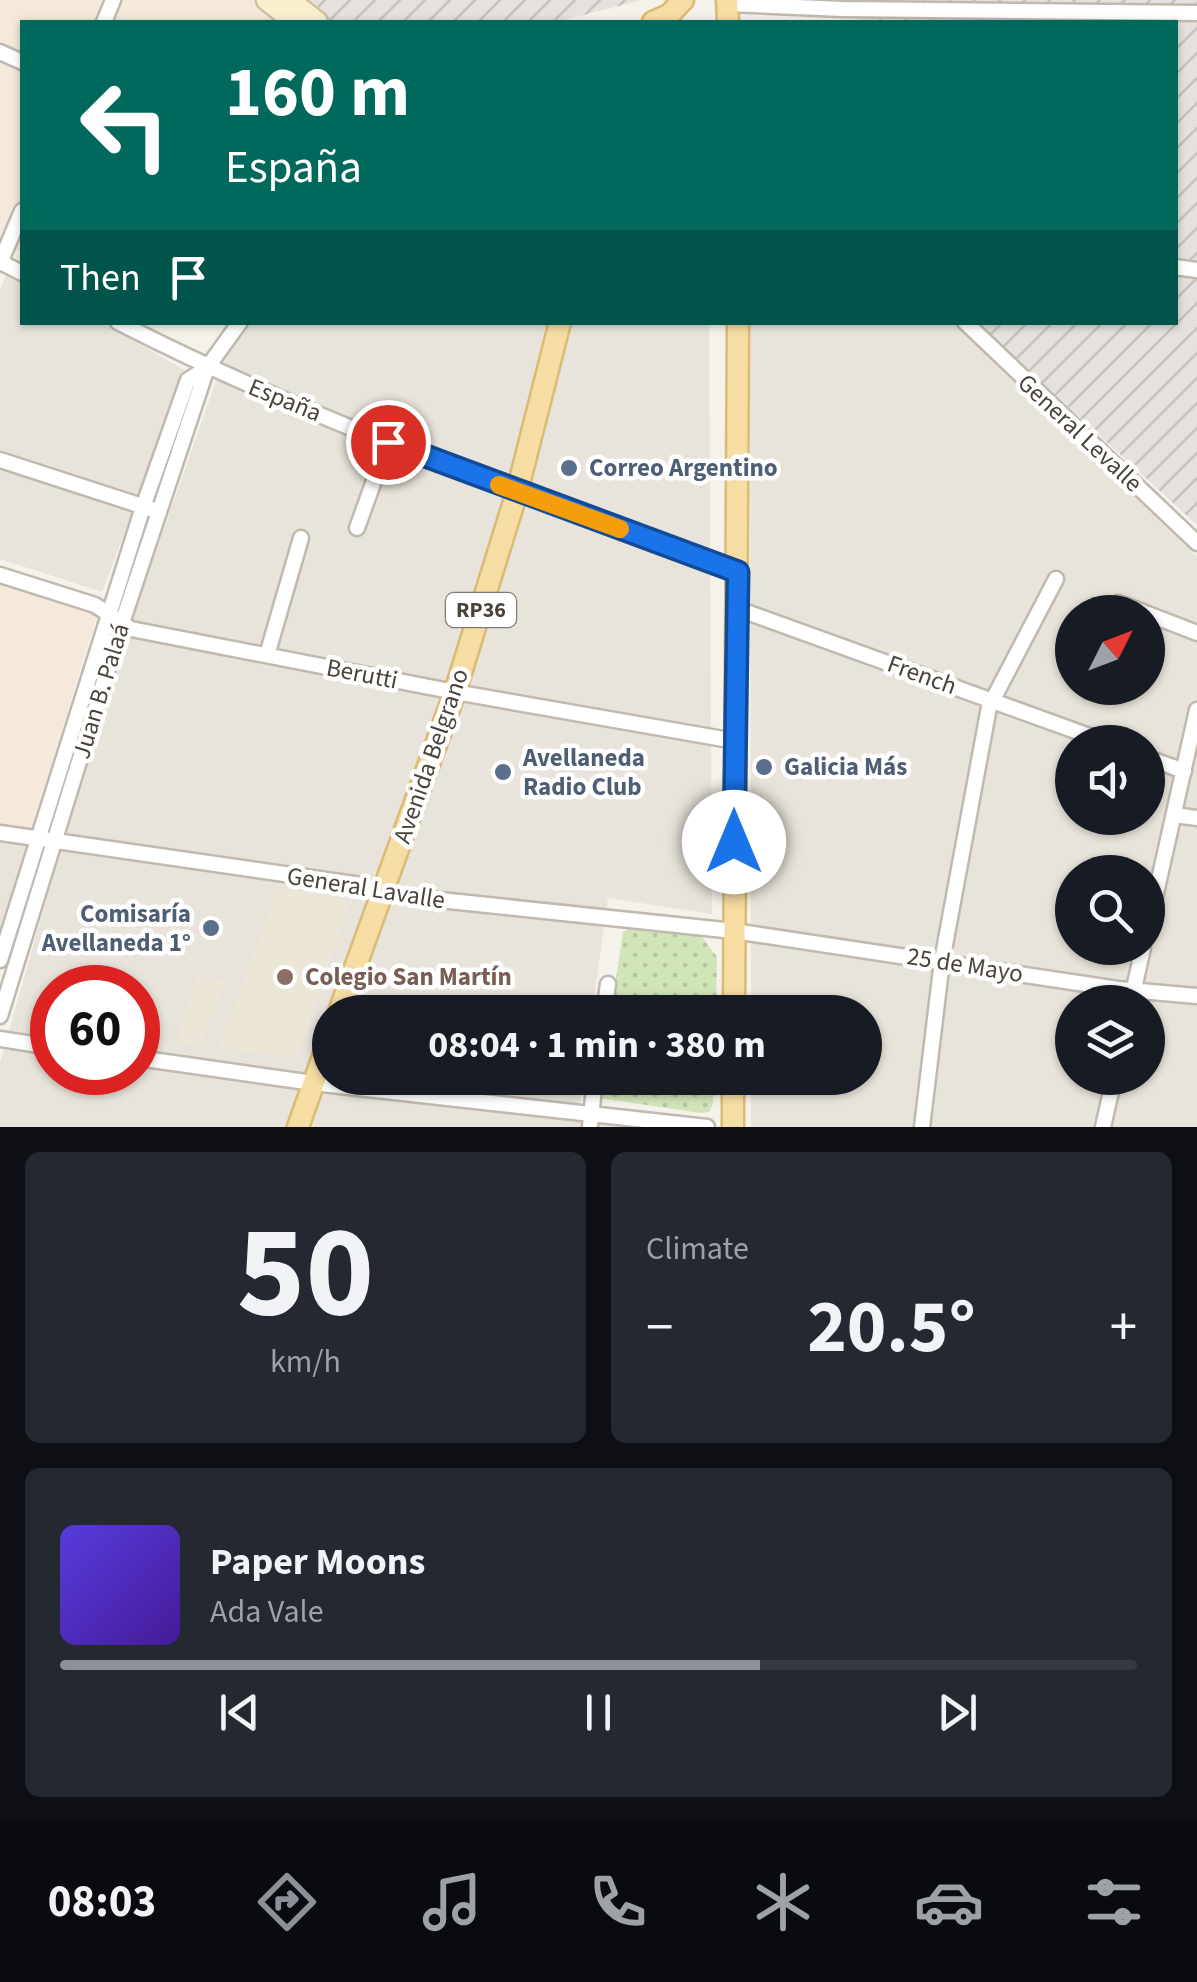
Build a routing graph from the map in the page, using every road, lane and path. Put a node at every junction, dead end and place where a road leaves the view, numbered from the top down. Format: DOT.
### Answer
graph roads {
  1 [pos="267,0"];
  2 [pos="288,0"];
  3 [pos="683,0"];
  4 [pos="925,5"];
  5 [pos="1144,6"];
  6 [pos="728,9"];
  7 [pos="1197,13"];
  8 [pos="843,16"];
  9 [pos="1063,17"];
  10 [pos="292,20"];
  11 [pos="314,20"];
  12 [pos="657,20"];
  13 [pos="20,216"];
  14 [pos="0,262"];
  15 [pos="124,325"];
  16 [pos="238,325"];
  17 [pos="559,325"];
  18 [pos="738,325"];
  19 [pos="967,325"];
  20 [pos="207,368"];
  21 [pos="388,442"];
  22 [pos="0,460"];
  23 [pos="518,492"];
  24 [pos="150,509"];
  25 [pos="357,528"];
  26 [pos="301,538"];
  27 [pos="1197,543"];
  28 [pos="738,572"];
  29 [pos="0,575"];
  30 [pos="1056,580"];
  31 [pos="738,609"];
  32 [pos="110,612"];
  33 [pos="1165,621"];
  34 [pos="122,624"];
  35 [pos="1197,633"];
  36 [pos="267,655"];
  37 [pos="454,692"];
  38 [pos="990,700"];
  39 [pos="1197,710"];
  40 [pos="1059,725"];
  41 [pos="735,741"];
  42 [pos="1165,764"];
  43 [pos="1184,771"];
  44 [pos="1174,814"];
  45 [pos="1197,818"];
  46 [pos="0,833"];
  47 [pos="38,839"];
  48 [pos="55,842"];
  49 [pos="1165,855"];
  50 [pos="383,891"];
  51 [pos="734,931"];
  52 [pos="3,940"];
  53 [pos="23,944"];
  54 [pos="0,960"];
  55 [pos="942,962"];
  56 [pos="608,984"];
  57 [pos="1071,985"];
  58 [pos="345,995"];
  59 [pos="606,995"];
  60 [pos="734,995"];
  61 [pos="1165,996"];
  62 [pos="1197,996"];
  63 [pos="0,1016"];
  64 [pos="0,1039"];
  65 [pos="30,1043"];
  66 [pos="160,1061"];
  67 [pos="312,1083"];
  68 [pos="312,1088"];
  69 [pos="404,1095"];
  70 [pos="593,1095"];
  71 [pos="733,1095"];
  72 [pos="1110,1095"];
  73 [pos="591,1120"];
  74 [pos="298,1127"];
  75 [pos="707,1127"];
  76 [pos="733,1127"];
  77 [pos="922,1127"];
  78 [pos="1103,1127"];
  1 -- 10 [label="street"];
  2 -- 11 [label="street"];
  3 -- 12 [label="main road"];
  4 -- 8 [label="street"];
  4 -- 9 [label="street"];
  5 -- 7 [label="street"];
  5 -- 9 [label="street"];
  6 -- 8 [label="street"];
  13 -- 14 [label="street"];
  15 -- 20 [label="street, España"];
  16 -- 20 [label="street, Juan B. Palaá"];
  17 -- 23 [label="main road, Avenida Belgrano / RP36"];
  18 -- 28 [label="main road"];
  19 -- 27 [label="street, General Levalle"];
  20 -- 21 [label="street, España"];
  20 -- 24 [label="street, Juan B. Palaá"];
  21 -- 23 [label="street, España"];
  21 -- 25 [label="street"];
  22 -- 24 [label="street"];
  23 -- 28 [label="street, España"];
  23 -- 37 [label="main road, Avenida Belgrano / RP36"];
  24 -- 32 [label="street, Juan B. Palaá"];
  24 -- 34 [label="street, Juan B. Palaá"];
  26 -- 36 [label="street"];
  28 -- 31 [label="main road"];
  29 -- 32 [label="street"];
  30 -- 38 [label="street"];
  31 -- 38 [label="street, French"];
  31 -- 41 [label="main road"];
  32 -- 34 [label="street"];
  32 -- 47 [label="street, Juan B. Palaá"];
  33 -- 35 [label="street"];
  34 -- 36 [label="street, Berutti"];
  34 -- 48 [label="street, Juan B. Palaá"];
  36 -- 37 [label="street, Berutti"];
  37 -- 41 [label="street, Berutti"];
  37 -- 50 [label="main road, Avenida Belgrano / RP36"];
  38 -- 40 [label="street, French"];
  38 -- 55 [label="street"];
  39 -- 43 [label="street"];
  41 -- 51 [label="main road"];
  42 -- 43 [label="street"];
  43 -- 44 [label="street"];
  44 -- 45 [label="street"];
  44 -- 49 [label="street"];
  46 -- 47 [label="street, General Lavalle"];
  47 -- 48 [label="street, General Lavalle"];
  47 -- 52 [label="street, Juan B. Palaá"];
  48 -- 50 [label="street, General Lavalle"];
  48 -- 53 [label="street, Juan B. Palaá"];
  50 -- 51 [label="street, General Lavalle"];
  50 -- 58 [label="main road, Avenida Belgrano / RP36"];
  51 -- 55 [label="street, 25 de Mayo"];
  51 -- 60 [label="main road"];
  52 -- 53 [label="street"];
  52 -- 54 [label="street, Juan B. Palaá"];
  53 -- 63 [label="street, Juan B. Palaá"];
  55 -- 57 [label="street, 25 de Mayo"];
  55 -- 77 [label="street"];
  56 -- 59 [label="street"];
  61 -- 62 [label="street, 25 de Mayo"];
  64 -- 65 [label="street"];
  66 -- 67 [label="street"];
  68 -- 74 [label="main road"];
  69 -- 73 [label="street"];
  70 -- 73 [label="street"];
  71 -- 76 [label="main road"];
  72 -- 78 [label="street"];
  73 -- 75 [label="street"];
}
